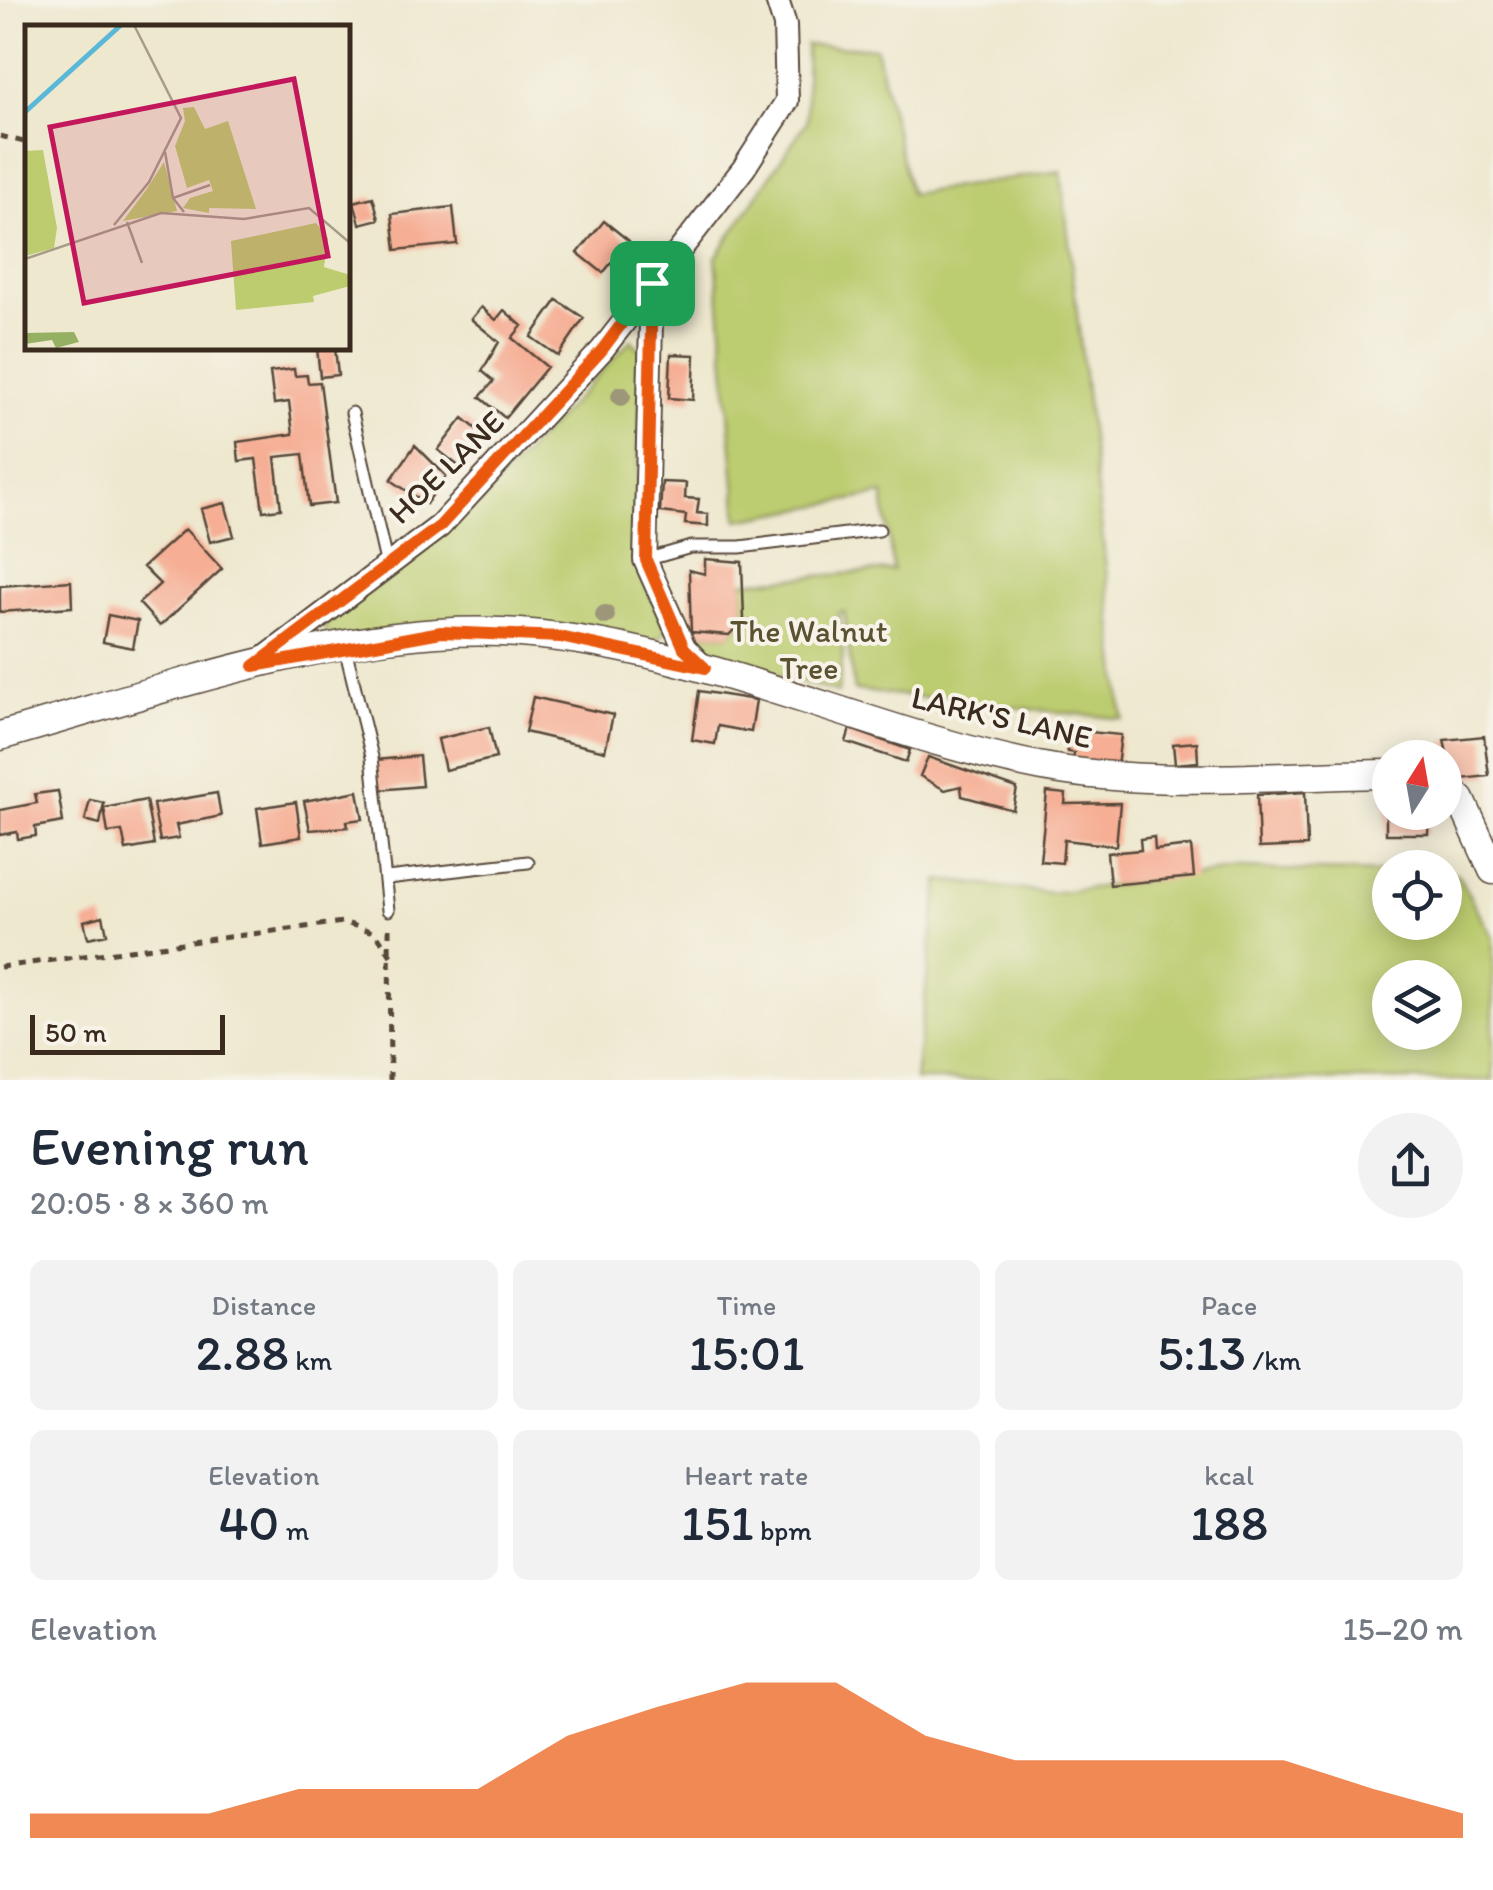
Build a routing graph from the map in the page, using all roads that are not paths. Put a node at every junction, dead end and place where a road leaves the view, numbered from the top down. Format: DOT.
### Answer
graph roads {
  1 [pos="777,0"];
  2 [pos="652,283"];
  3 [pos="352,412"];
  4 [pos="879,530"];
  5 [pos="646,560"];
  6 [pos="386,566"];
  7 [pos="345,648"];
  8 [pos="254,666"];
  9 [pos="705,668"];
  10 [pos="0,736"];
  11 [pos="1372,774"];
  12 [pos="1462,800"];
  13 [pos="528,862"];
  14 [pos="1493,870"];
  15 [pos="387,878"];
  16 [pos="388,910"];
  1 -- 2 [label="street, HOE LANE"];
  2 -- 5 [label="street"];
  2 -- 6 [label="street, HOE LANE"];
  3 -- 6 [label="lane"];
  4 -- 5 [label="lane"];
  5 -- 9 [label="street"];
  6 -- 8 [label="street, HOE LANE"];
  7 -- 8 [label="street, LARK'S LANE"];
  7 -- 9 [label="street, LARK'S LANE"];
  7 -- 15 [label="lane"];
  8 -- 10 [label="street, LARK'S LANE"];
  9 -- 11 [label="street, LARK'S LANE"];
  12 -- 14 [label="street"];
  13 -- 15 [label="lane"];
  15 -- 16 [label="lane"];
}
